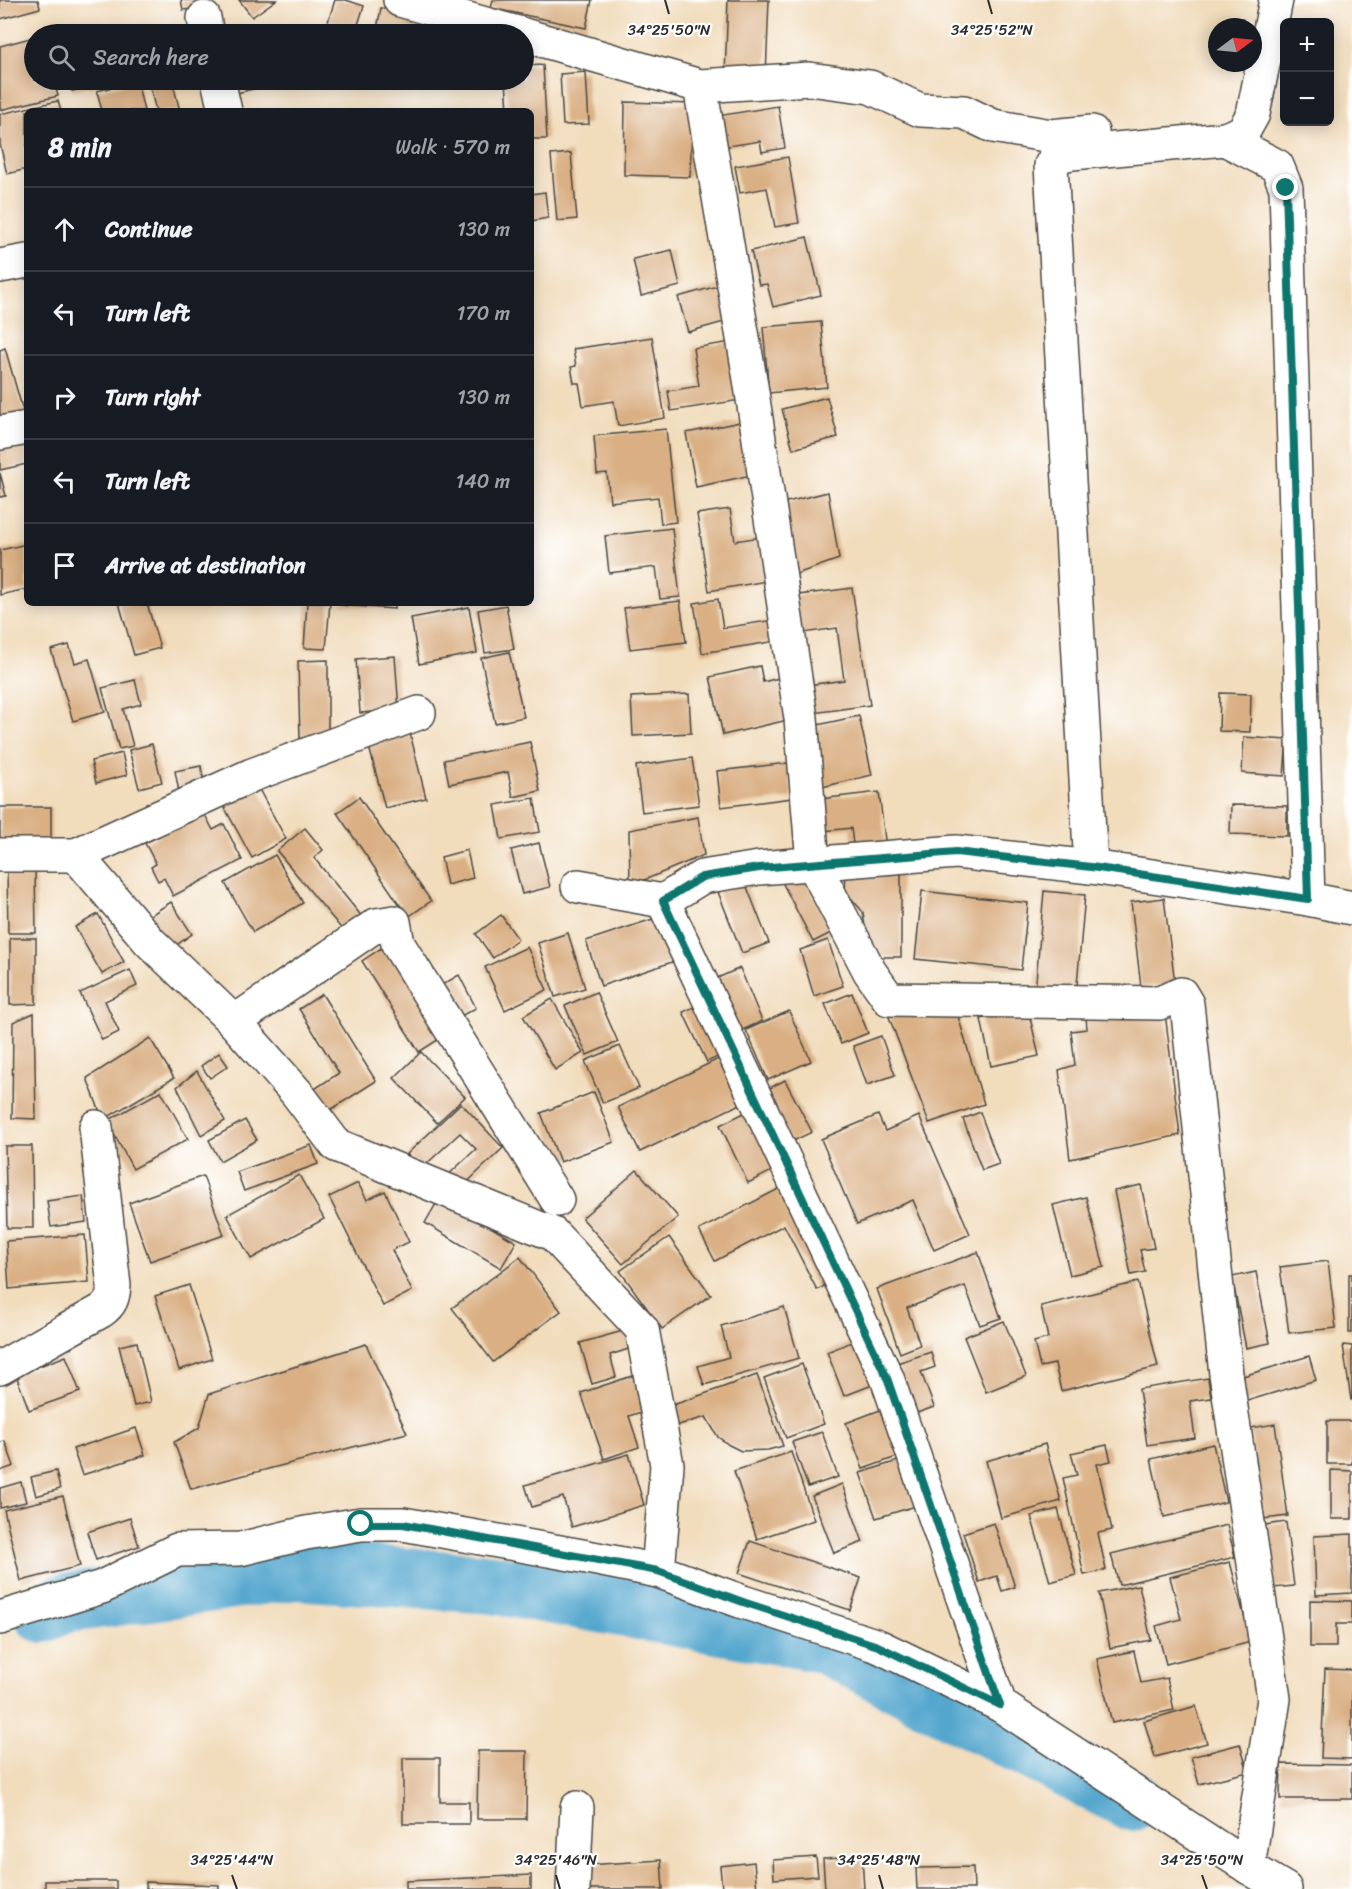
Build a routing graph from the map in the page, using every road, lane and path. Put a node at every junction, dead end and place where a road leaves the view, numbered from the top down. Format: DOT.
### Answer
graph roads {
  1 [pos="400,0"];
  2 [pos="1276,0"];
  3 [pos="484,24"];
  4 [pos="534,38"];
  5 [pos="700,86"];
  6 [pos="220,90"];
  7 [pos="224,108"];
  8 [pos="1253,114"];
  9 [pos="1225,139"];
  10 [pos="24,262"];
  11 [pos="0,266"];
  12 [pos="24,429"];
  13 [pos="0,433"];
  14 [pos="419,713"];
  15 [pos="0,855"];
  16 [pos="76,855"];
  17 [pos="813,863"];
  18 [pos="1091,867"];
  19 [pos="578,886"];
  20 [pos="1308,899"];
  21 [pos="663,901"];
  22 [pos="1352,908"];
  23 [pos="234,1022"];
  24 [pos="96,1127"];
  25 [pos="557,1200"];
  26 [pos="0,1368"];
  27 [pos="658,1571"];
  28 [pos="0,1618"];
  29 [pos="1000,1705"];
  30 [pos="577,1808"];
  31 [pos="1248,1868"];
  32 [pos="573,1889"];
  33 [pos="1285,1889"];
  1 -- 3 [label="street"];
  2 -- 8 [label="street"];
  4 -- 5 [label="street"];
  5 -- 8 [label="street"];
  5 -- 17 [label="street"];
  6 -- 7 [label="street"];
  8 -- 9 [label="street"];
  9 -- 18 [label="street"];
  9 -- 20 [label="street"];
  10 -- 11 [label="street"];
  12 -- 13 [label="street"];
  14 -- 16 [label="street"];
  15 -- 16 [label="street"];
  16 -- 23 [label="street"];
  17 -- 18 [label="street"];
  17 -- 21 [label="street"];
  17 -- 31 [label="street"];
  18 -- 20 [label="street"];
  19 -- 21 [label="street"];
  20 -- 22 [label="street"];
  21 -- 29 [label="street"];
  23 -- 25 [label="street"];
  23 -- 27 [label="street"];
  24 -- 26 [label="street"];
  27 -- 28 [label="street"];
  27 -- 29 [label="street"];
  29 -- 31 [label="street"];
  30 -- 32 [label="street"];
  31 -- 33 [label="street"];
}
